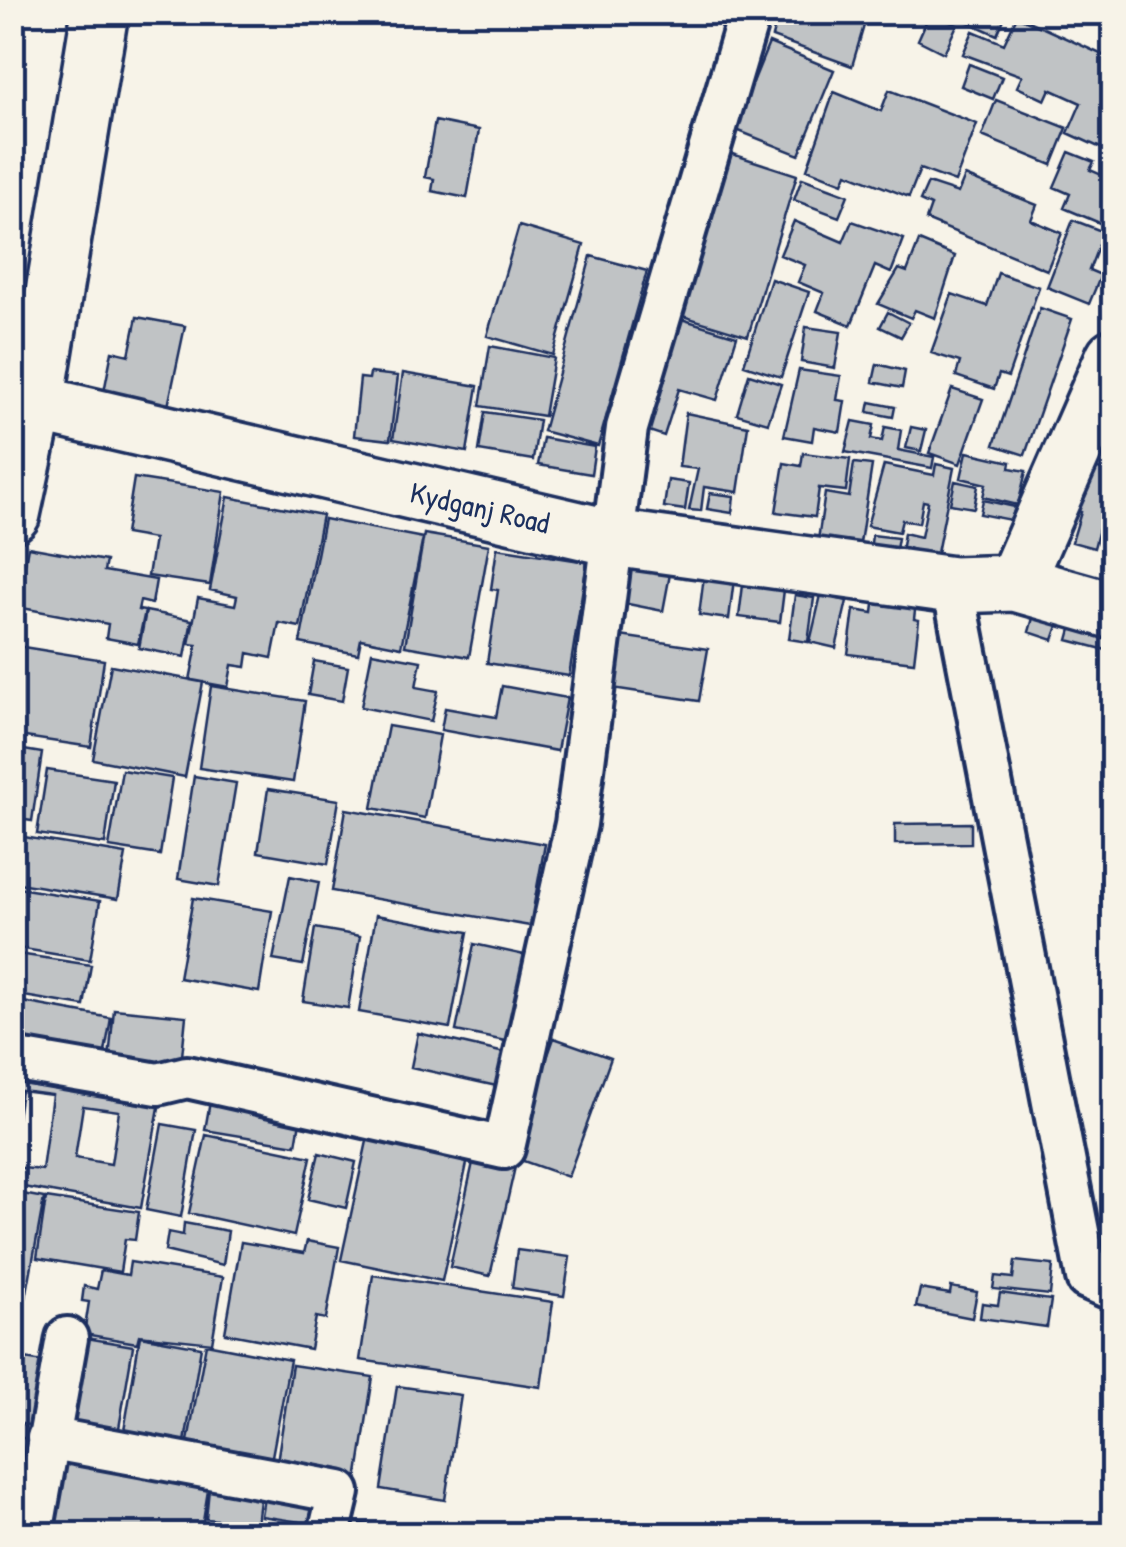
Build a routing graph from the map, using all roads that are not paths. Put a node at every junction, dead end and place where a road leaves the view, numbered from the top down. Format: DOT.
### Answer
graph roads {
  1 [pos="100,12"];
  2 [pos="750,12"];
  3 [pos="1114,358"];
  4 [pos="24,400"];
  5 [pos="12,514"];
  6 [pos="613,538"];
  7 [pos="1016,583"];
  8 [pos="953,585"];
  9 [pos="1114,611"];
  10 [pos="12,1059"];
  11 [pos="1114,1290"];
  12 [pos="67,1338"];
  13 [pos="48,1438"];
  14 [pos="32,1534"];
  15 [pos="329,1534"];
  1 -- 4 [label="main road"];
  2 -- 6 [label="street"];
  3 -- 7 [label="main road"];
  4 -- 5 [label="main road"];
  4 -- 6 [label="main road, Kydganj Road"];
  6 -- 8 [label="main road, Kydganj Road"];
  6 -- 10 [label="street"];
  7 -- 8 [label="main road, Kydganj Road"];
  7 -- 9 [label="main road, Kydganj Road"];
  8 -- 11 [label="street"];
  12 -- 13 [label="street"];
  13 -- 14 [label="street"];
  13 -- 15 [label="street"];
}
